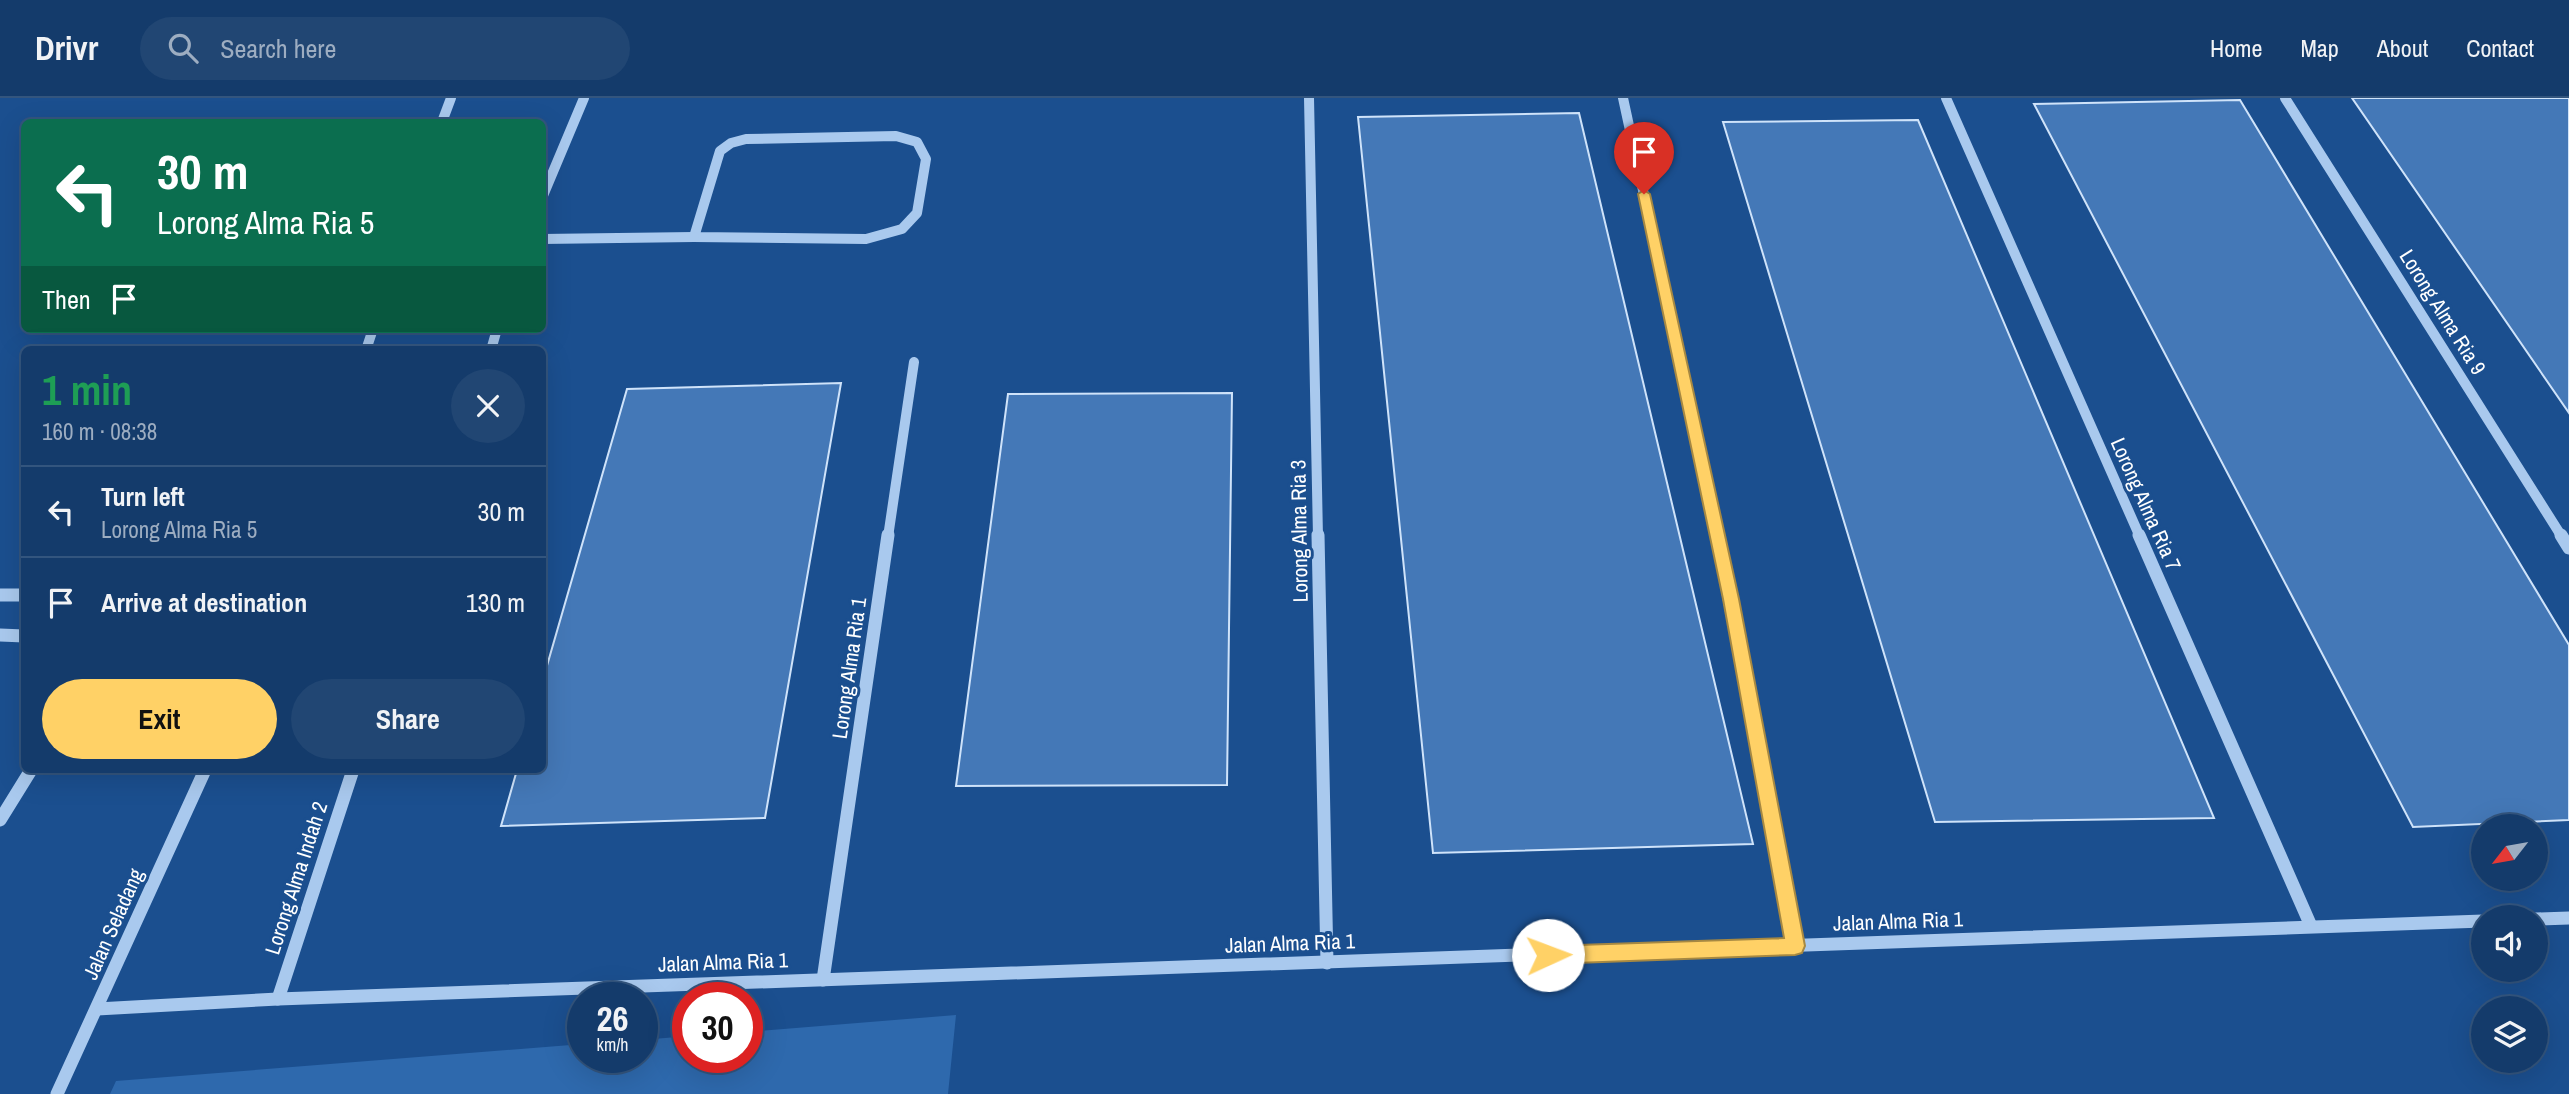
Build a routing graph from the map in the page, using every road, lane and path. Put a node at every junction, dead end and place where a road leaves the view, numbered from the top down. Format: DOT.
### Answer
graph roads {
  1 [pos="452,98"];
  2 [pos="584,98"];
  3 [pos="1310,98"];
  4 [pos="1623,98"];
  5 [pos="1946,98"];
  6 [pos="2285,98"];
  7 [pos="443,119"];
  8 [pos="546,188"];
  9 [pos="694,237"];
  10 [pos="546,239"];
  11 [pos="914,362"];
  12 [pos="2569,548"];
  13 [pos="0,595"];
  14 [pos="21,595"];
  15 [pos="0,635"];
  16 [pos="21,636"];
  17 [pos="28,773"];
  18 [pos="204,773"];
  19 [pos="352,773"];
  20 [pos="0,820"];
  21 [pos="2569,918"];
  22 [pos="2548,919"];
  23 [pos="2471,920"];
  24 [pos="2311,926"];
  25 [pos="1795,946"];
  26 [pos="1327,963"];
  27 [pos="823,980"];
  28 [pos="278,999"];
  29 [pos="97,1009"];
  30 [pos="57,1094"];
  1 -- 7 [label="street"];
  2 -- 8 [label="street"];
  3 -- 26 [label="street, Lorong Alma Ria 3"];
  4 -- 25 [label="street"];
  5 -- 24 [label="street, Lorong Alma Ria 7"];
  6 -- 12 [label="street, Lorong Alma Ria 9"];
  9 -- 9 [label="street"];
  9 -- 10 [label="street"];
  11 -- 27 [label="street, Lorong Alma Ria 1"];
  13 -- 14 [label="street"];
  15 -- 16 [label="street"];
  17 -- 20 [label="street"];
  18 -- 29 [label="street, Jalan Seladang"];
  19 -- 28 [label="street, Lorong Alma Indah 2"];
  21 -- 22 [label="street"];
  23 -- 24 [label="street, Jalan Alma Ria 1"];
  24 -- 25 [label="street, Jalan Alma Ria 1"];
  25 -- 26 [label="street, Jalan Alma Ria 1"];
  26 -- 27 [label="street, Jalan Alma Ria 1"];
  27 -- 28 [label="street, Jalan Alma Ria 1"];
  28 -- 29 [label="street, Jalan Alma Ria 1"];
  29 -- 30 [label="street, Jalan Seladang"];
}
